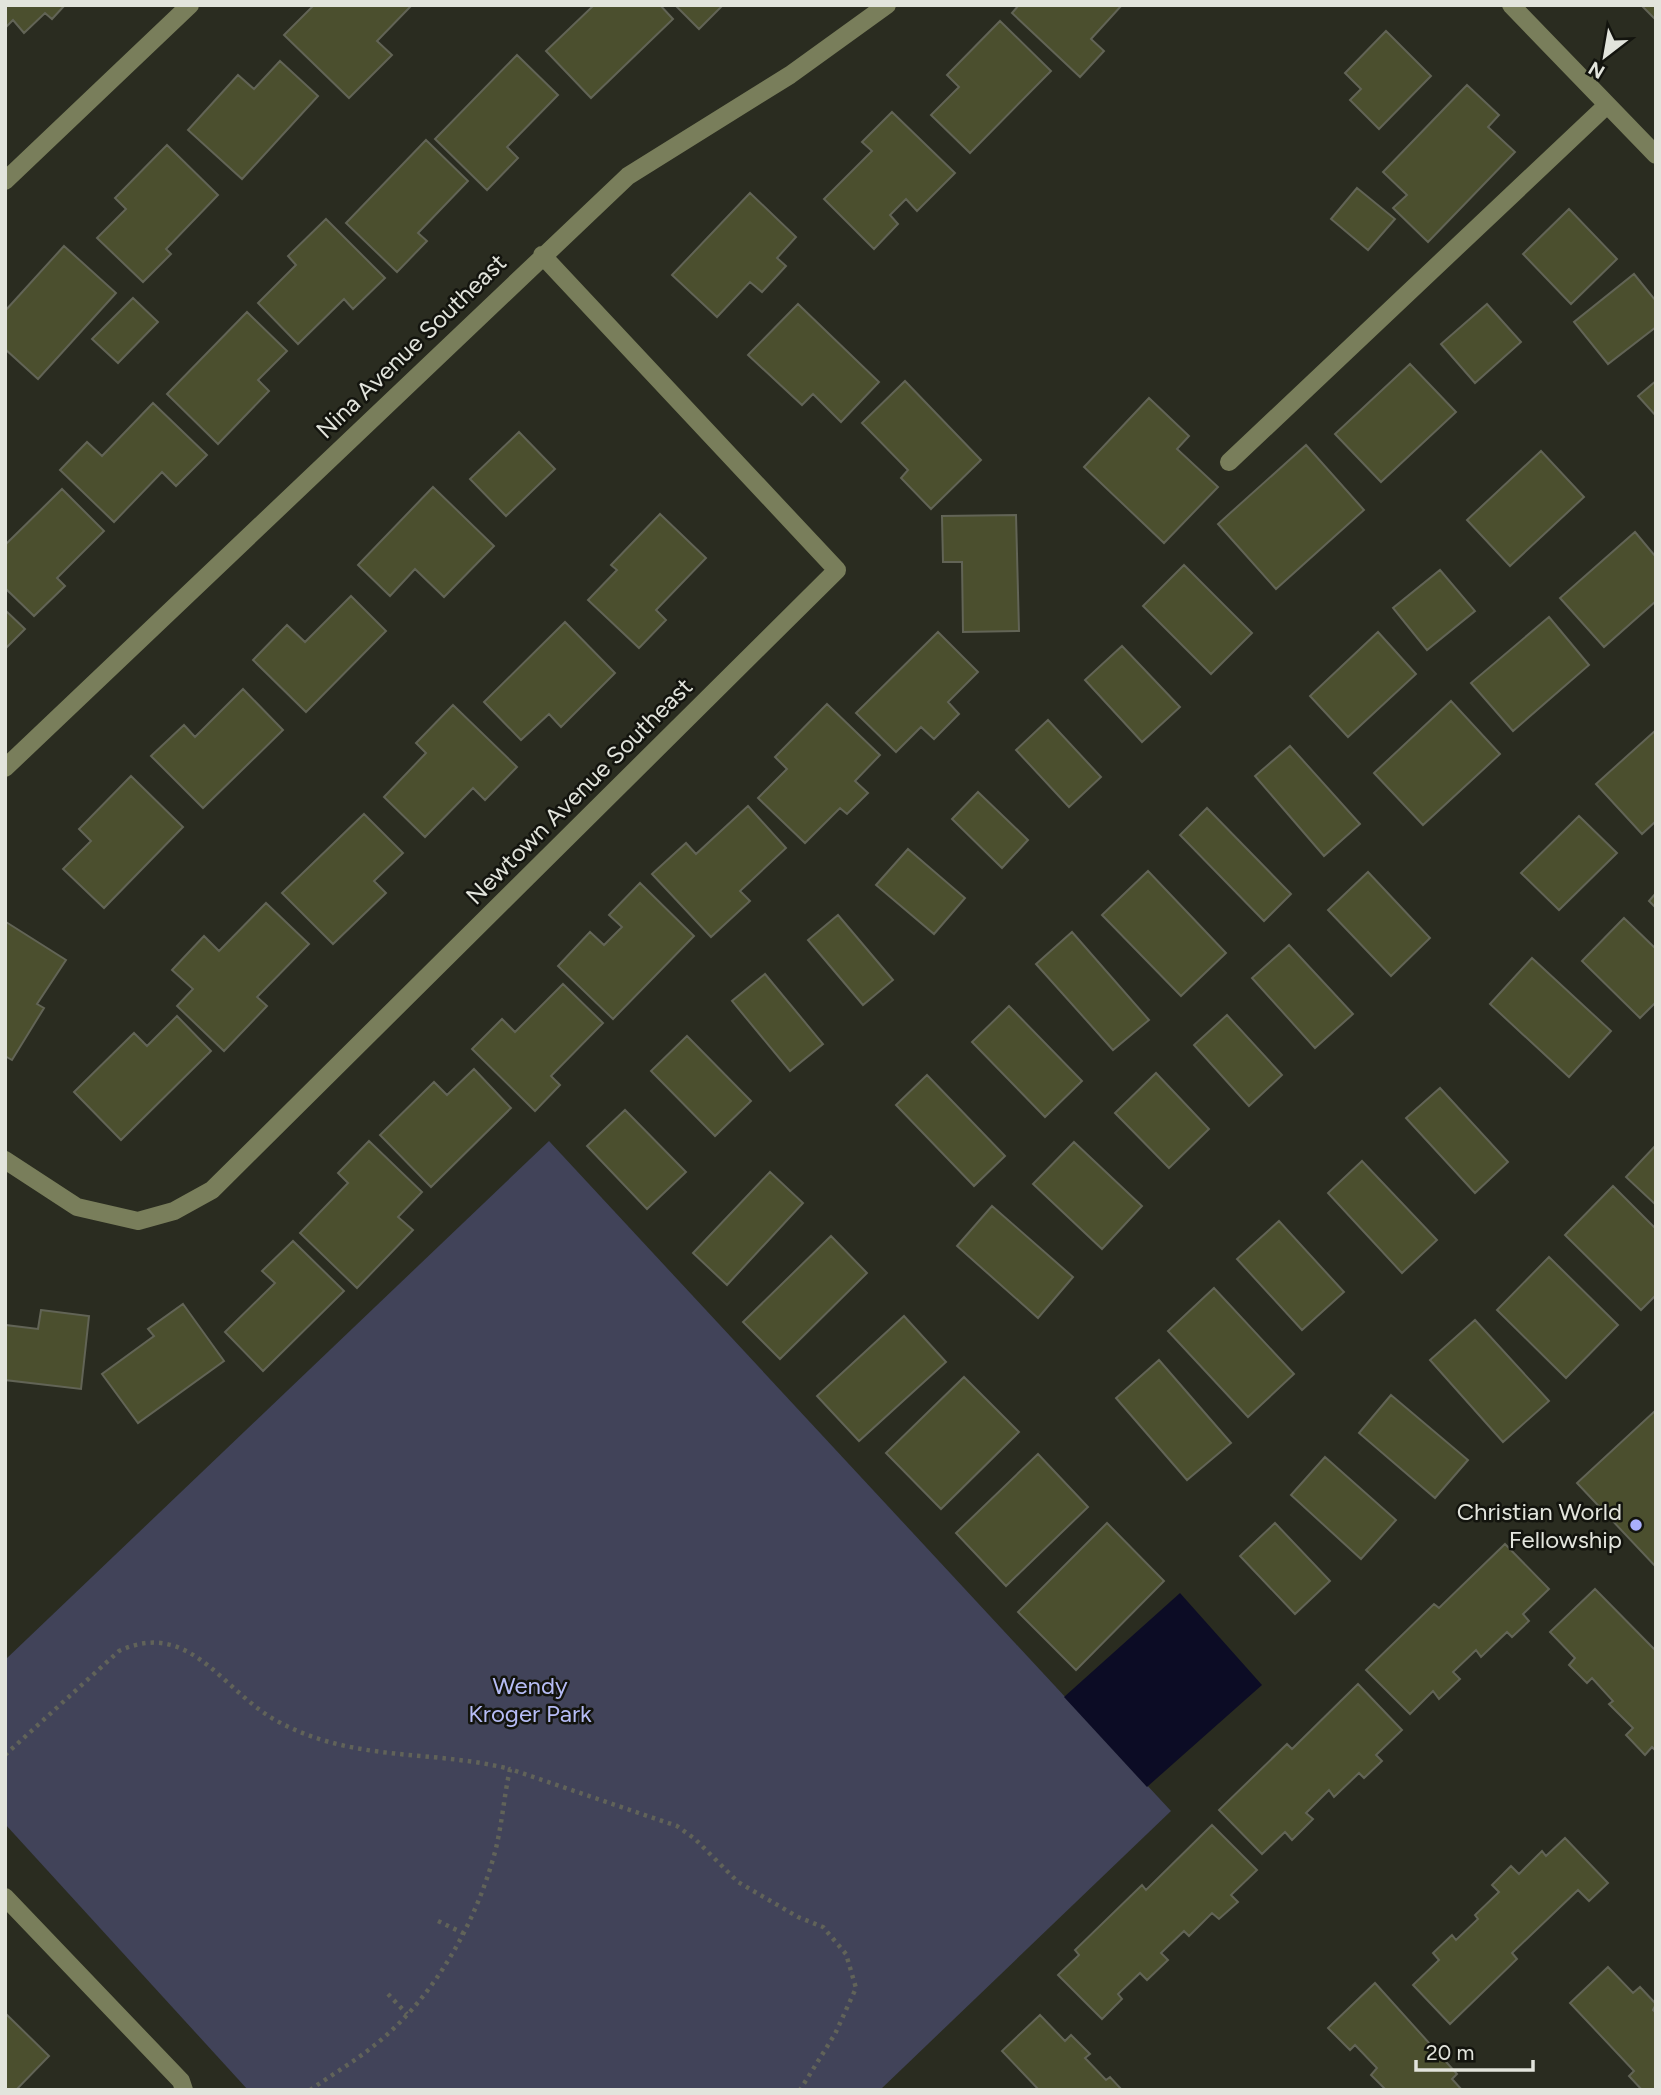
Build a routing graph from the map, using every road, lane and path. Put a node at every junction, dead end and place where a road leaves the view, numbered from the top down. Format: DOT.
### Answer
graph roads {
  1 [pos="190,5"];
  2 [pos="887,5"];
  3 [pos="1511,5"];
  4 [pos="1607,106"];
  5 [pos="1656,155"];
  6 [pos="5,181"];
  7 [pos="542,255"];
  8 [pos="1229,461"];
  9 [pos="5,768"];
  10 [pos="5,1160"];
  11 [pos="5,1755"];
  12 [pos="510,1769"];
  13 [pos="5,1897"];
  14 [pos="439,1921"];
  15 [pos="463,1933"];
  16 [pos="388,1994"];
  17 [pos="407,2014"];
  18 [pos="184,2090"];
  19 [pos="310,2090"];
  20 [pos="800,2090"];
  1 -- 6 [label="street"];
  2 -- 7 [label="street, Nina Avenue Southeast"];
  3 -- 4 [label="street"];
  4 -- 5 [label="street"];
  4 -- 8 [label="street"];
  7 -- 9 [label="street, Nina Avenue Southeast"];
  7 -- 10 [label="street, Newtown Avenue Southeast"];
  11 -- 12 [label="path"];
  12 -- 15 [label="path"];
  12 -- 20 [label="path"];
  13 -- 18 [label="street"];
  14 -- 15 [label="path"];
  15 -- 17 [label="path"];
  16 -- 17 [label="path"];
  17 -- 19 [label="path"];
}
